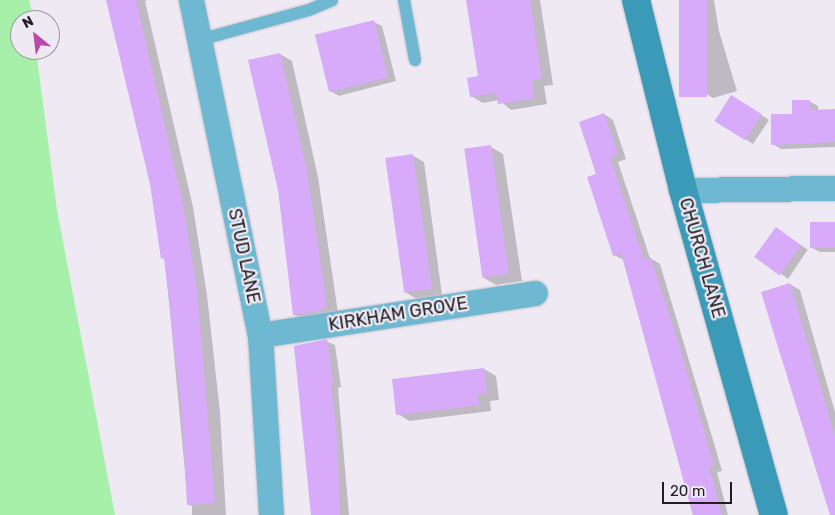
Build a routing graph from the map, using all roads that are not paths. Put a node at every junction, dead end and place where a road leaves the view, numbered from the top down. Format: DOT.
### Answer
graph roads {
  1 [pos="191,0"];
  2 [pos="332,0"];
  3 [pos="404,0"];
  4 [pos="636,0"];
  5 [pos="199,40"];
  6 [pos="415,60"];
  7 [pos="835,188"];
  8 [pos="683,190"];
  9 [pos="535,293"];
  10 [pos="260,335"];
  11 [pos="271,515"];
  12 [pos="774,515"];
  1 -- 5 [label="street, STUD LANE"];
  2 -- 5 [label="lane"];
  3 -- 6 [label="lane"];
  4 -- 8 [label="street, CHURCH LANE"];
  5 -- 10 [label="street, STUD LANE"];
  7 -- 8 [label="street"];
  8 -- 12 [label="street, CHURCH LANE"];
  9 -- 10 [label="street, KIRKHAM GROVE"];
  10 -- 11 [label="street, STUD LANE"];
}
